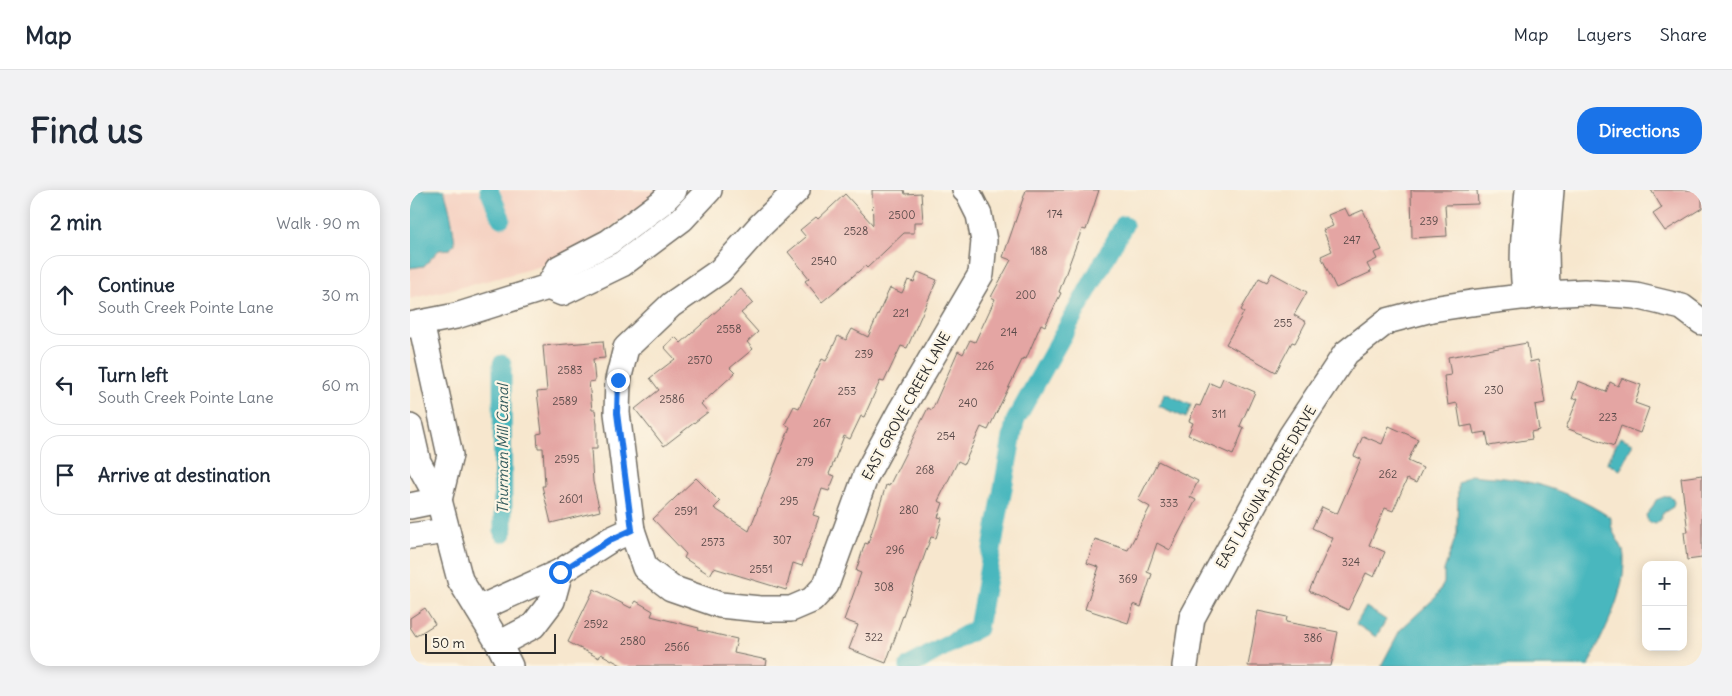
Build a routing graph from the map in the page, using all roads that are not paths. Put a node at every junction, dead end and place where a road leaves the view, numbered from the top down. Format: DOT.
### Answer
graph roads {
  1 [pos="674,190"];
  2 [pos="710,190"];
  3 [pos="797,190"];
  4 [pos="1528,190"];
  5 [pos="1551,190"];
  6 [pos="969,191"];
  7 [pos="548,287"];
  8 [pos="1536,296"];
  9 [pos="1702,322"];
  10 [pos="415,324"];
  11 [pos="410,427"];
  12 [pos="439,500"];
  13 [pos="410,506"];
  14 [pos="632,530"];
  15 [pos="447,531"];
  16 [pos="410,536"];
  17 [pos="560,572"];
  18 [pos="478,609"];
  19 [pos="505,655"];
  20 [pos="1185,666"];
  1 -- 7 [label="street"];
  2 -- 7 [label="street"];
  3 -- 14 [label="street"];
  4 -- 8 [label="street"];
  5 -- 8 [label="street"];
  6 -- 14 [label="street, EAST GROVE CREEK LANE"];
  7 -- 10 [label="street"];
  8 -- 9 [label="street, EAST LAGUNA SHORE DRIVE"];
  8 -- 20 [label="street, EAST LAGUNA SHORE DRIVE"];
  10 -- 12 [label="street"];
  11 -- 12 [label="street"];
  12 -- 13 [label="street"];
  12 -- 15 [label="street"];
  14 -- 17 [label="street"];
  15 -- 16 [label="street"];
  15 -- 18 [label="street"];
  17 -- 18 [label="street"];
  17 -- 19 [label="street"];
  18 -- 19 [label="street"];
}
